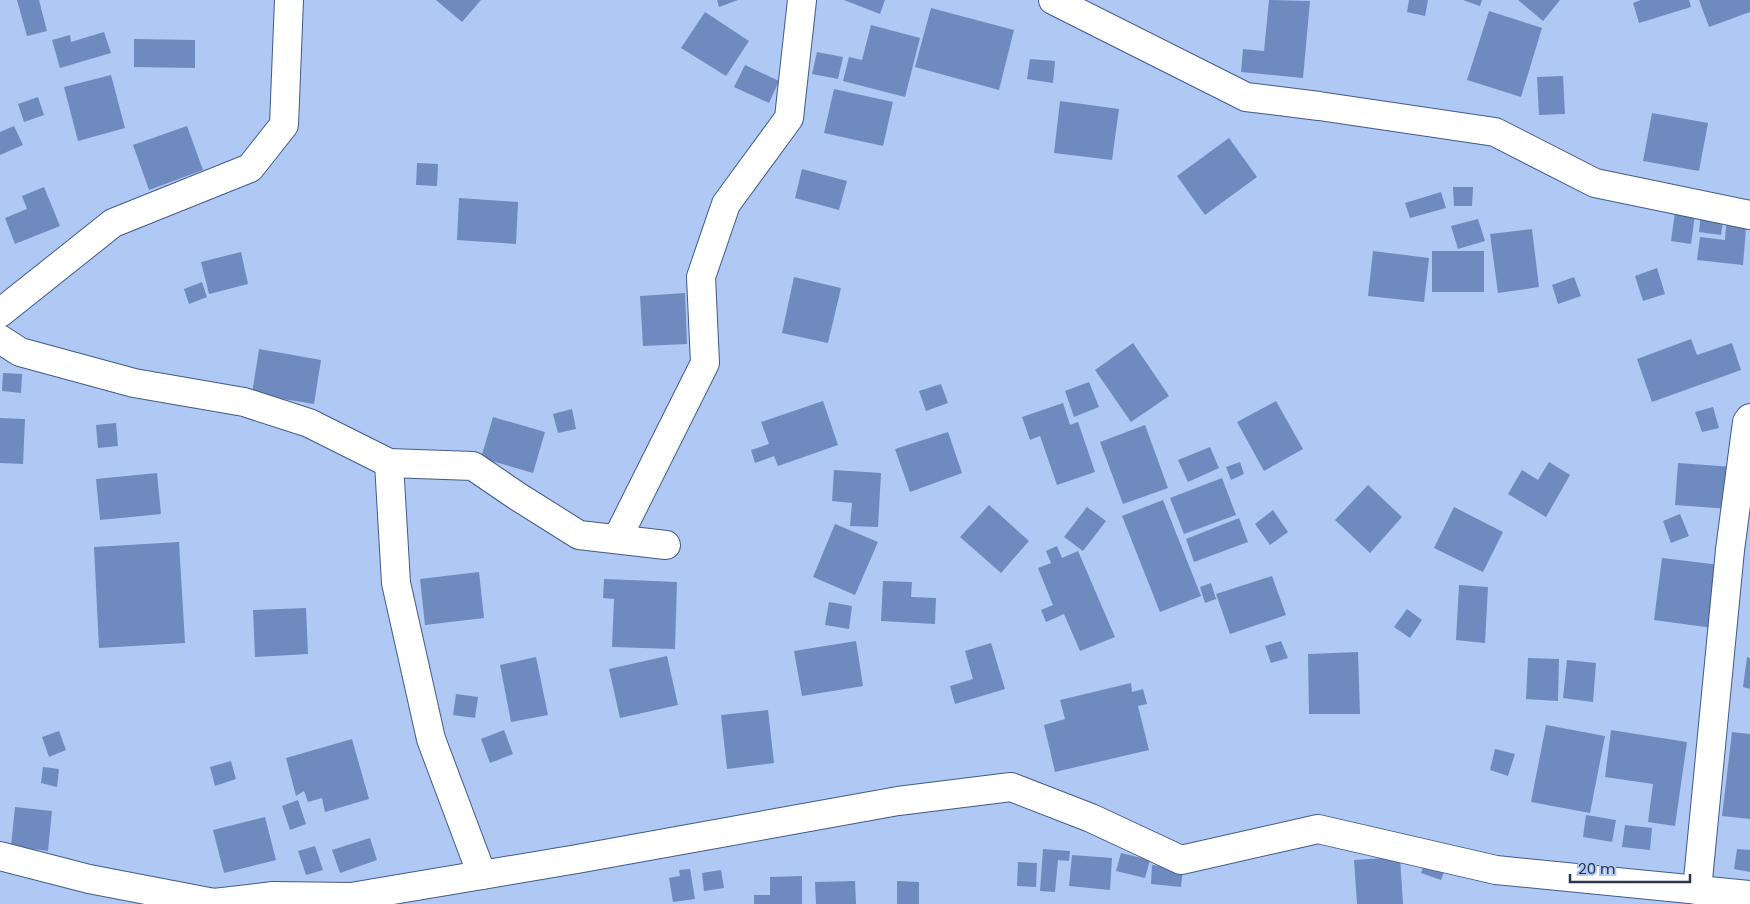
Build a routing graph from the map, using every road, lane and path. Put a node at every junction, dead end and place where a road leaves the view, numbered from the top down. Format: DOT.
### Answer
graph roads {
  1 [pos="289,0"];
  2 [pos="802,0"];
  3 [pos="1053,0"];
  4 [pos="1750,215"];
  5 [pos="0,313"];
  6 [pos="0,339"];
  7 [pos="1750,418"];
  8 [pos="389,464"];
  9 [pos="617,539"];
  10 [pos="666,545"];
  11 [pos="0,856"];
  12 [pos="482,875"];
  13 [pos="1697,890"];
  14 [pos="1750,895"];
  15 [pos="351,900"];
  1 -- 5 [label="street"];
  2 -- 9 [label="street"];
  3 -- 4 [label="street"];
  6 -- 8 [label="street"];
  7 -- 13 [label="street"];
  8 -- 9 [label="street"];
  8 -- 12 [label="street"];
  9 -- 10 [label="street"];
  11 -- 15 [label="street"];
  12 -- 13 [label="street"];
  12 -- 15 [label="street"];
  13 -- 14 [label="street"];
}
